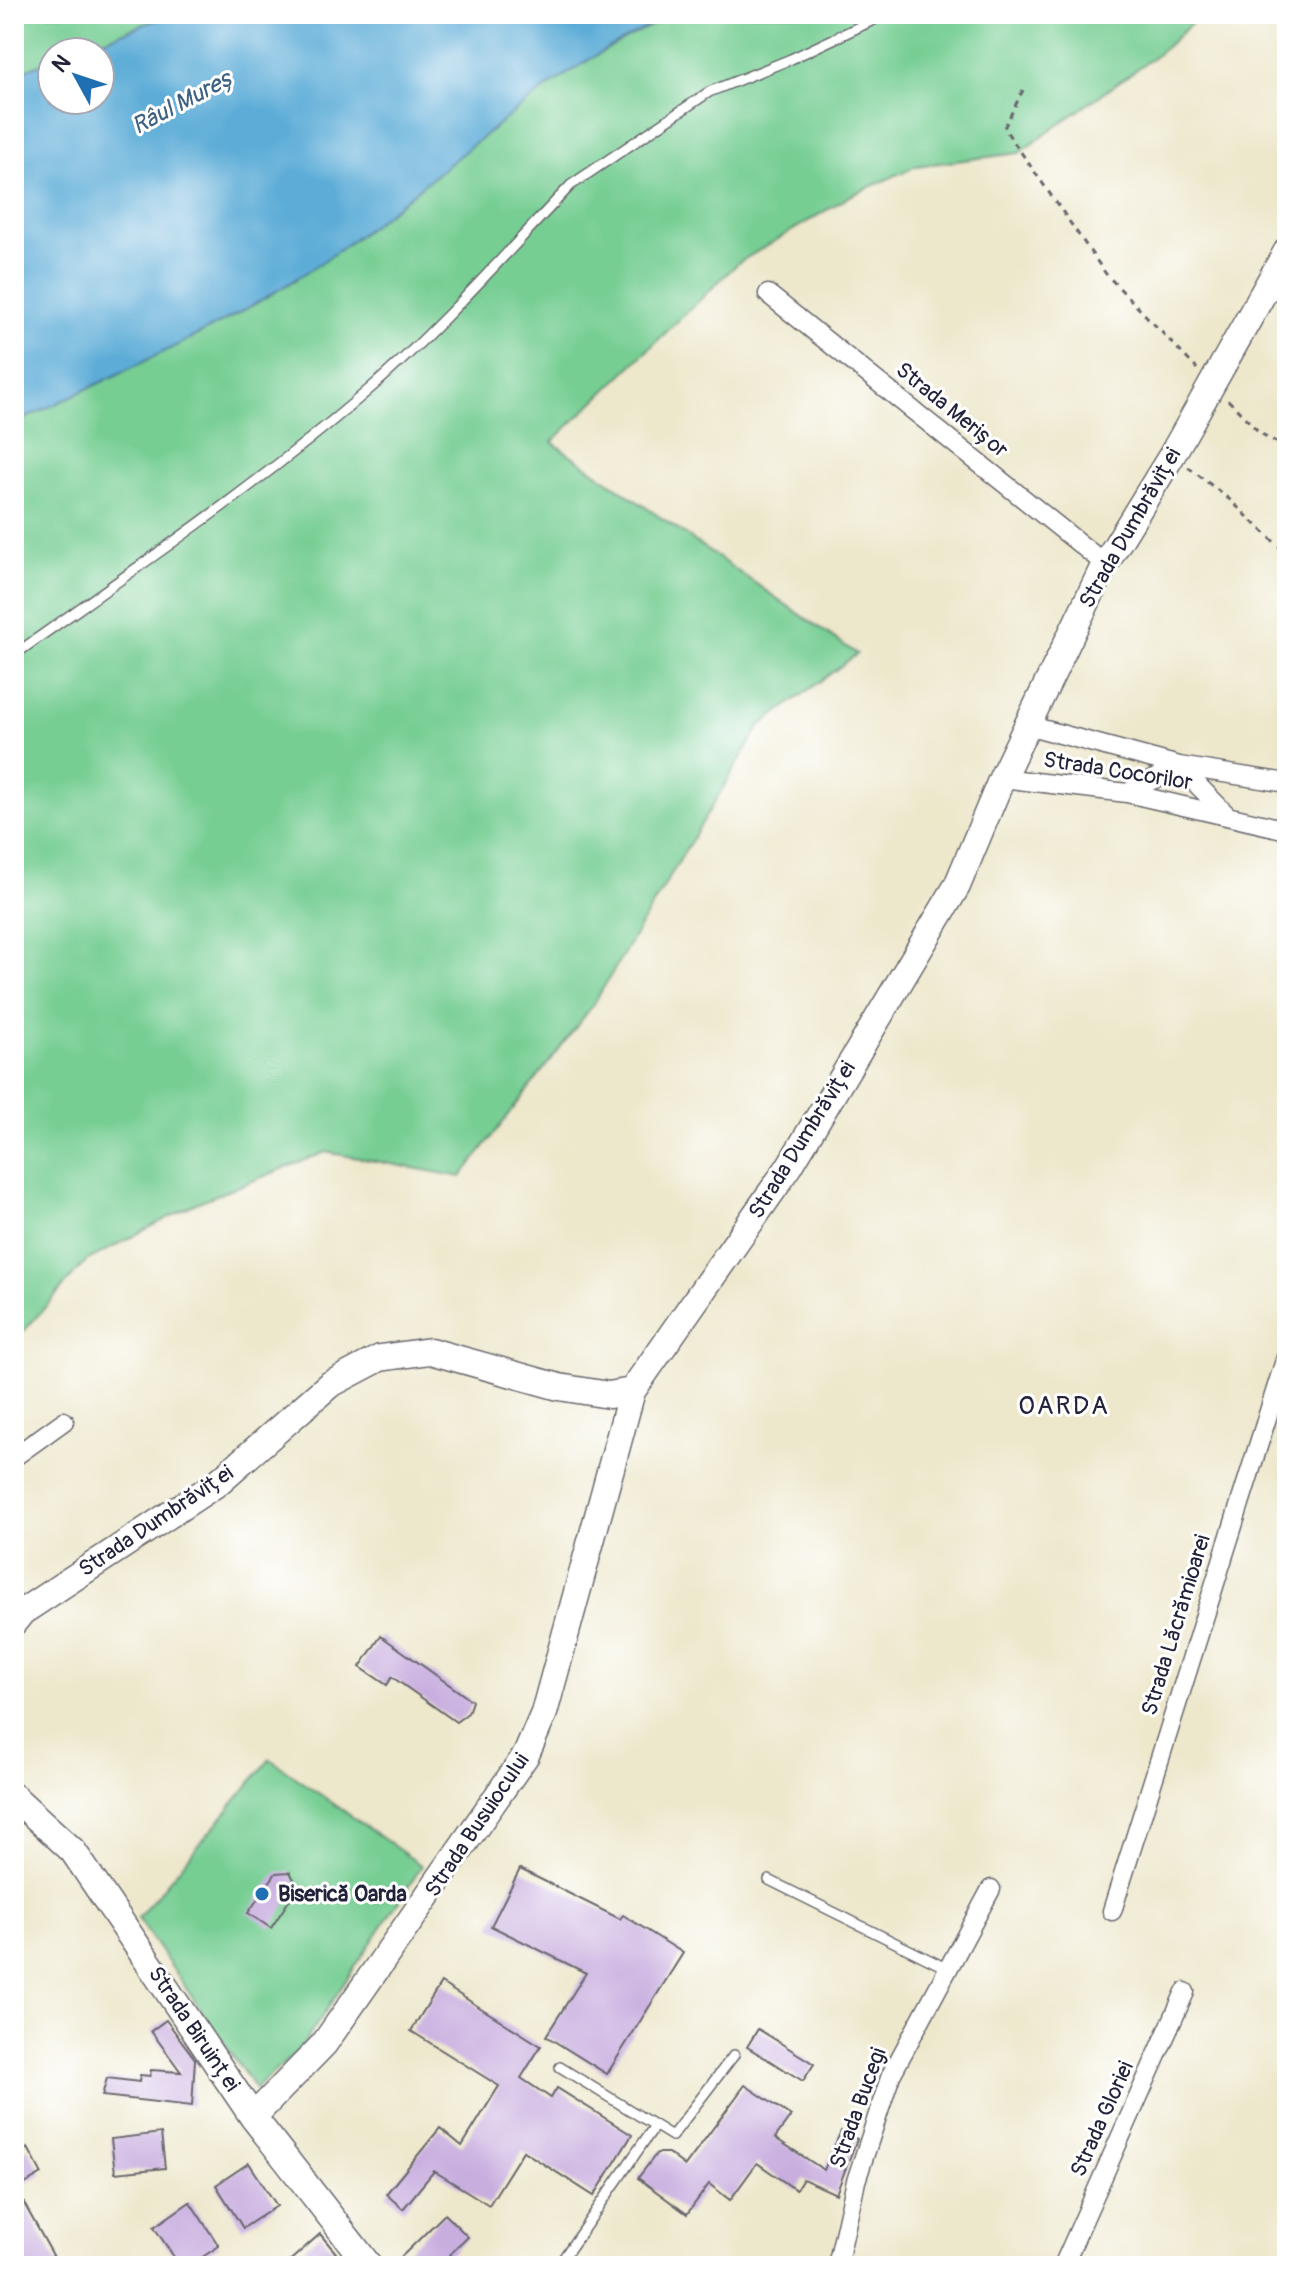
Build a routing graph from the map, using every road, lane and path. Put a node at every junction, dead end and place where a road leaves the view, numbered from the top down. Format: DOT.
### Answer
graph roads {
  1 [pos="886,14"];
  2 [pos="1023,90"];
  3 [pos="1287,251"];
  4 [pos="768,294"];
  5 [pos="1211,382"];
  6 [pos="1287,448"];
  7 [pos="1172,455"];
  8 [pos="1287,554"];
  9 [pos="1105,564"];
  10 [pos="14,655"];
  11 [pos="1027,725"];
  12 [pos="1179,766"];
  13 [pos="1002,778"];
  14 [pos="1287,783"];
  15 [pos="1127,793"];
  16 [pos="1226,814"];
  17 [pos="1287,830"];
  18 [pos="1287,1354"];
  19 [pos="632,1391"];
  20 [pos="64,1421"];
  21 [pos="14,1457"];
  22 [pos="14,1622"];
  23 [pos="14,1797"];
  24 [pos="769,1880"];
  25 [pos="991,1889"];
  26 [pos="1112,1911"];
  27 [pos="946,1968"];
  28 [pos="1185,1992"];
  29 [pos="734,2055"];
  30 [pos="560,2067"];
  31 [pos="253,2117"];
  32 [pos="654,2127"];
  33 [pos="369,2266"];
  34 [pos="558,2266"];
  35 [pos="837,2266"];
  36 [pos="1063,2266"];
  1 -- 10 [label="lane"];
  2 -- 5 [label="path"];
  3 -- 5 [label="main road, Strada Dumbrăviței"];
  4 -- 9 [label="street, Strada Merișor"];
  5 -- 6 [label="path"];
  5 -- 7 [label="main road, Strada Dumbrăviței"];
  7 -- 8 [label="path"];
  7 -- 9 [label="main road, Strada Dumbrăviței"];
  9 -- 11 [label="main road, Strada Dumbrăviței"];
  11 -- 12 [label="street, Strada Cocorilor"];
  11 -- 13 [label="main road, Strada Dumbrăviței"];
  12 -- 14 [label="street, Strada Cocorilor"];
  12 -- 15 [label="street"];
  12 -- 16 [label="street"];
  13 -- 15 [label="street, Strada Cocorilor"];
  13 -- 19 [label="main road, Strada Dumbrăviței"];
  15 -- 16 [label="street, Strada Cocorilor"];
  16 -- 17 [label="street, Strada Cocorilor"];
  18 -- 26 [label="street, Strada Lăcrămioarei"];
  19 -- 22 [label="main road, Strada Dumbrăviței"];
  19 -- 31 [label="main road, Strada Busuiocului"];
  20 -- 21 [label="street"];
  23 -- 31 [label="main road, Strada Biruinței"];
  24 -- 27 [label="lane"];
  25 -- 27 [label="street, Strada Bucegi"];
  27 -- 35 [label="street, Strada Bucegi"];
  28 -- 36 [label="street, Strada Gloriei"];
  29 -- 32 [label="lane"];
  30 -- 32 [label="lane"];
  31 -- 33 [label="main road, Strada Biruinței"];
  32 -- 34 [label="lane"];
}
